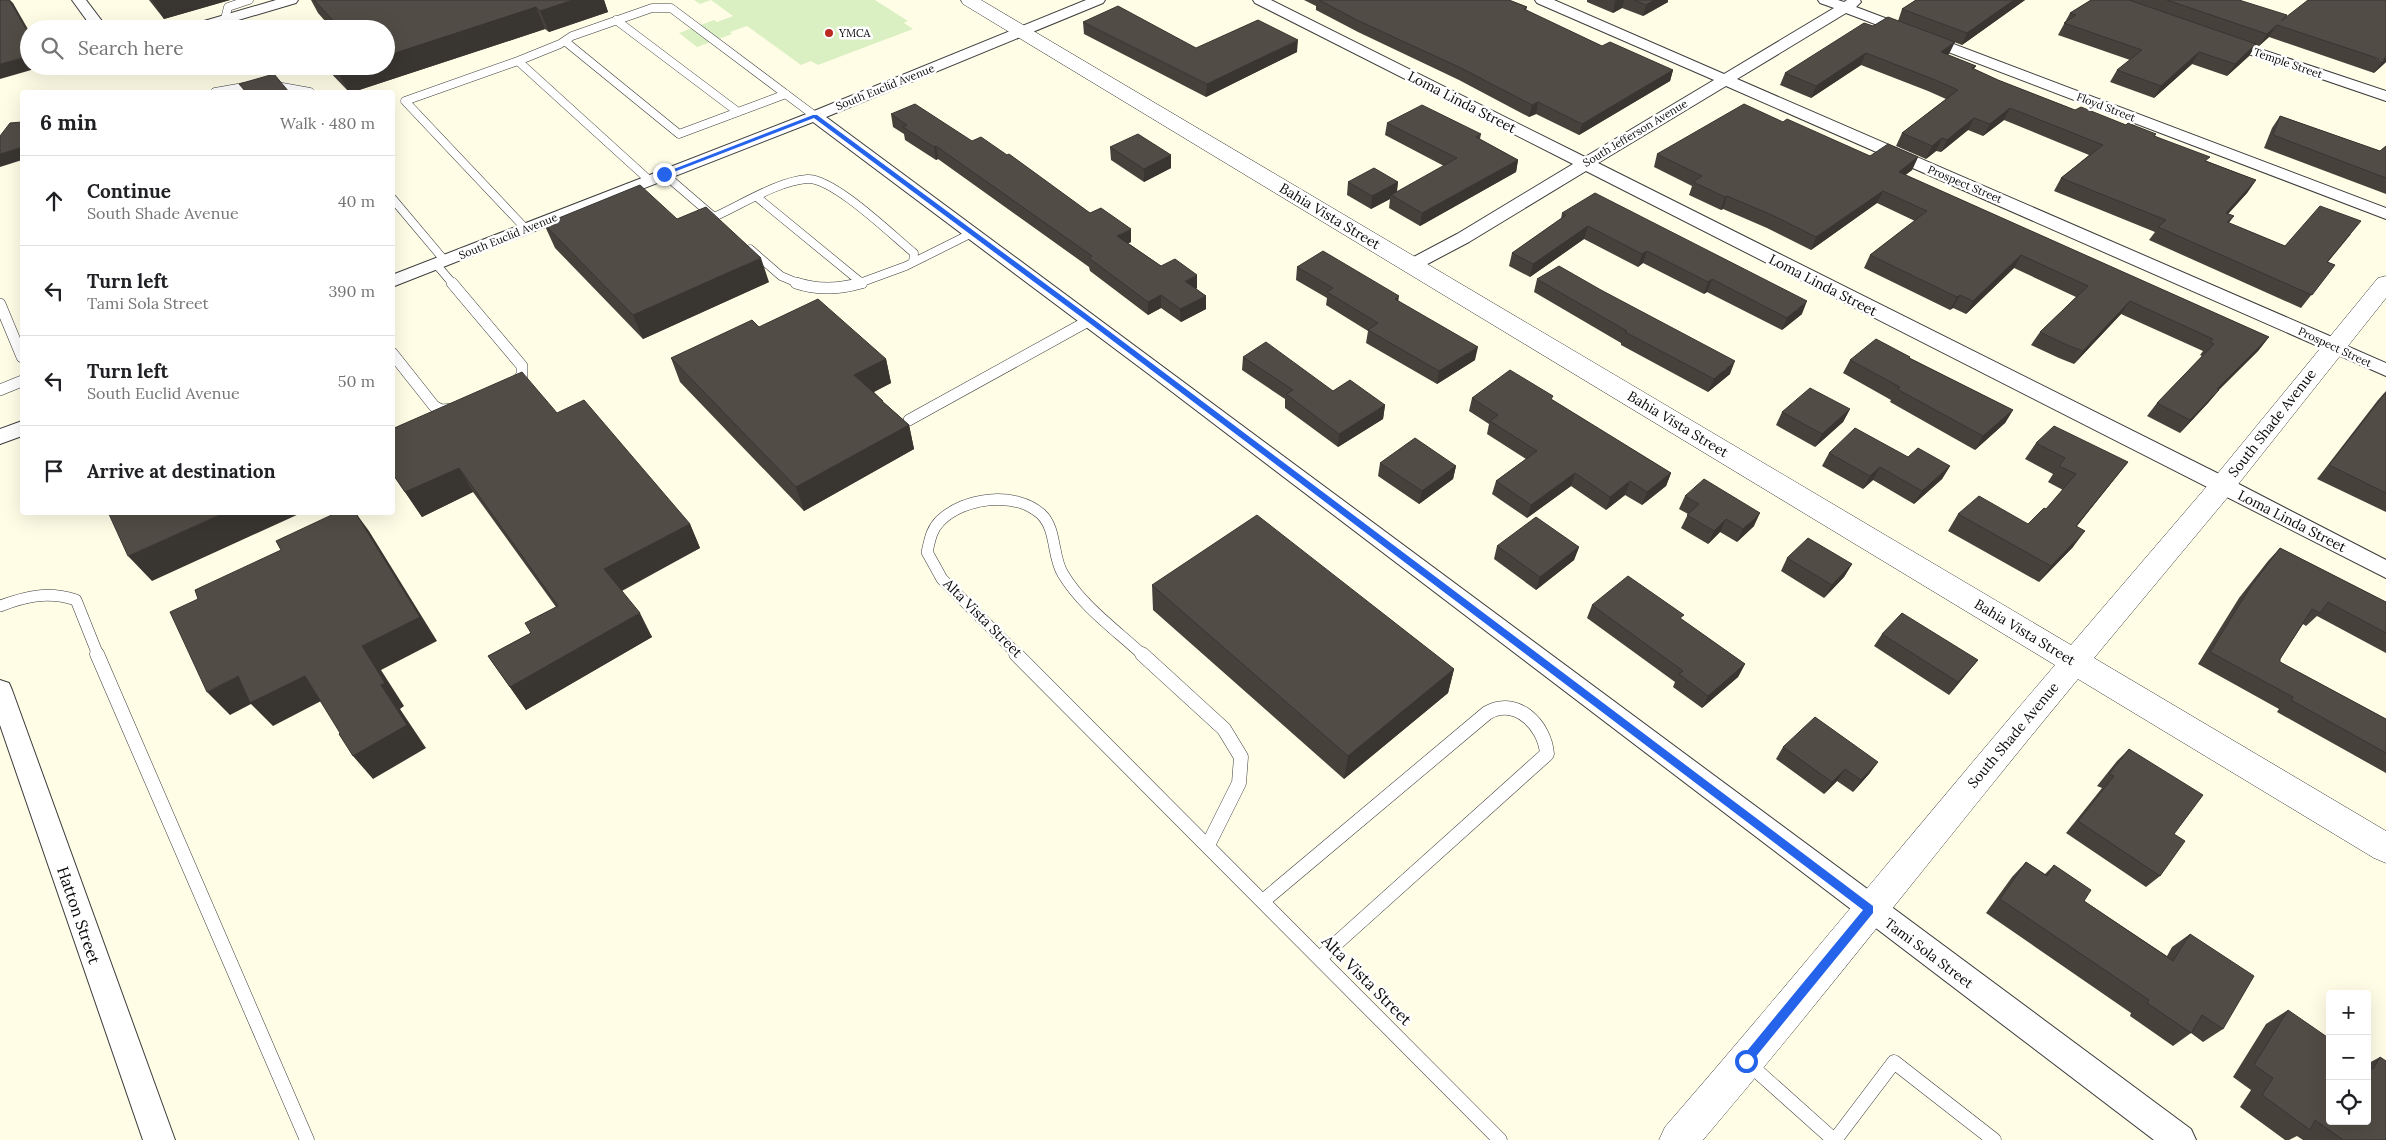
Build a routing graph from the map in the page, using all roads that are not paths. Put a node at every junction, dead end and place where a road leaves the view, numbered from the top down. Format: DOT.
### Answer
graph roads {
  1 [pos="79,0"];
  2 [pos="249,0"];
  3 [pos="291,0"];
  4 [pos="969,0"];
  5 [pos="1098,0"];
  6 [pos="1260,0"];
  7 [pos="1542,0"];
  8 [pos="1825,0"];
  9 [pos="1851,4"];
  10 [pos="225,19"];
  11 [pos="94,20"];
  12 [pos="222,20"];
  13 [pos="616,20"];
  14 [pos="1023,32"];
  15 [pos="2208,35"];
  16 [pos="566,42"];
  17 [pos="518,61"];
  18 [pos="1725,79"];
  19 [pos="223,90"];
  20 [pos="300,90"];
  21 [pos="786,94"];
  22 [pos="2386,96"];
  23 [pos="738,112"];
  24 [pos="815,116"];
  25 [pos="1585,164"];
  26 [pos="657,177"];
  27 [pos="758,198"];
  28 [pos="395,202"];
  29 [pos="2386,214"];
  30 [pos="525,228"];
  31 [pos="972,232"];
  32 [pos="742,242"];
  33 [pos="913,262"];
  34 [pos="440,263"];
  35 [pos="1412,265"];
  36 [pos="395,281"];
  37 [pos="2386,283"];
  38 [pos="863,284"];
  39 [pos="0,304"];
  40 [pos="1090,320"];
  41 [pos="2333,346"];
  42 [pos="20,352"];
  43 [pos="395,357"];
  44 [pos="2386,370"];
  45 [pos="20,383"];
  46 [pos="508,388"];
  47 [pos="0,390"];
  48 [pos="467,406"];
  49 [pos="909,420"];
  50 [pos="20,429"];
  51 [pos="0,437"];
  52 [pos="2223,485"];
  53 [pos="2386,570"];
  54 [pos="0,606"];
  55 [pos="2074,661"];
  56 [pos="0,690"];
  57 [pos="1208,845"];
  58 [pos="2386,848"];
  59 [pos="1263,901"];
  60 [pos="1870,910"];
  61 [pos="1320,958"];
  62 [pos="1746,1061"];
  63 [pos="158,1140"];
  64 [pos="307,1140"];
  65 [pos="1500,1140"];
  66 [pos="1678,1140"];
  67 [pos="1834,1140"];
  68 [pos="1994,1140"];
  69 [pos="2180,1140"];
  1 -- 11 [label="street"];
  2 -- 10 [label="lane"];
  3 -- 10 [label="street"];
  4 -- 14 [label="street, Bahia Vista Street"];
  5 -- 14 [label="street, South Euclid Avenue"];
  6 -- 25 [label="street, Loma Linda Street"];
  7 -- 18 [label="street, Prospect Street"];
  8 -- 9 [label="street, Floyd Street"];
  9 -- 18 [label="street, South Jefferson Avenue"];
  9 -- 29 [label="street, Floyd Street"];
  10 -- 12 [label="street"];
  13 -- 16 [label="lane"];
  13 -- 21 [label="lane"];
  13 -- 23 [label="lane"];
  14 -- 24 [label="street, South Euclid Avenue"];
  14 -- 35 [label="street, Bahia Vista Street"];
  15 -- 22 [label="street, Temple Street"];
  16 -- 17 [label="lane"];
  16 -- 23 [label="lane"];
  17 -- 26 [label="lane"];
  17 -- 30 [label="lane"];
  18 -- 25 [label="street, South Jefferson Avenue"];
  18 -- 41 [label="street, Prospect Street"];
  19 -- 20 [label="lane"];
  21 -- 23 [label="lane"];
  21 -- 24 [label="lane"];
  24 -- 26 [label="street, South Euclid Avenue"];
  24 -- 31 [label="street, Tami Sola Street"];
  25 -- 35 [label="street, South Jefferson Avenue"];
  25 -- 52 [label="street, Loma Linda Street"];
  26 -- 27 [label="lane"];
  26 -- 30 [label="street, South Euclid Avenue"];
  27 -- 33 [label="lane"];
  27 -- 38 [label="lane"];
  28 -- 34 [label="lane"];
  30 -- 34 [label="street, South Euclid Avenue"];
  31 -- 33 [label="lane"];
  31 -- 40 [label="street, Tami Sola Street"];
  32 -- 38 [label="lane"];
  33 -- 38 [label="lane"];
  34 -- 36 [label="street, South Euclid Avenue"];
  34 -- 46 [label="lane"];
  35 -- 55 [label="street, Bahia Vista Street"];
  37 -- 41 [label="street, South Shade Avenue"];
  39 -- 42 [label="lane"];
  40 -- 49 [label="lane"];
  40 -- 60 [label="street, Tami Sola Street"];
  41 -- 44 [label="street, Prospect Street"];
  41 -- 52 [label="street, South Shade Avenue"];
  43 -- 48 [label="lane"];
  45 -- 47 [label="lane"];
  50 -- 51 [label="street"];
  52 -- 53 [label="street, Loma Linda Street"];
  52 -- 55 [label="street, South Shade Avenue"];
  54 -- 64 [label="lane"];
  55 -- 58 [label="street, Bahia Vista Street"];
  55 -- 60 [label="street, South Shade Avenue"];
  56 -- 63 [label="street, Hatton Street"];
  57 -- 57 [label="lane, Alta Vista Street"];
  57 -- 59 [label="lane, Alta Vista Street"];
  59 -- 61 [label="lane, Alta Vista Street"];
  59 -- 61 [label="lane"];
  60 -- 62 [label="street, South Shade Avenue"];
  60 -- 69 [label="street, Tami Sola Street"];
  61 -- 65 [label="lane, Alta Vista Street"];
  62 -- 66 [label="street, South Shade Avenue"];
  62 -- 67 [label="lane"];
  67 -- 68 [label="lane"];
}
